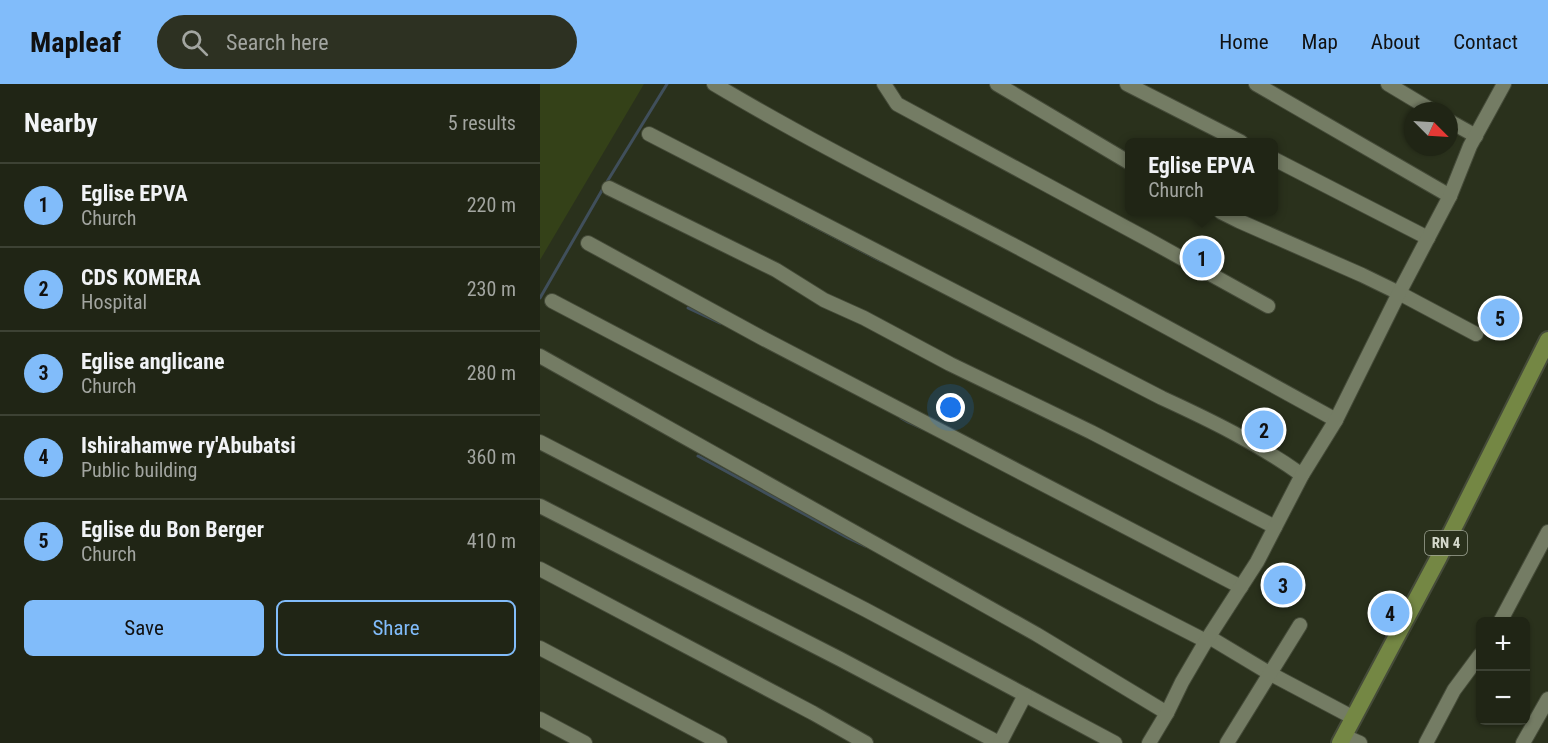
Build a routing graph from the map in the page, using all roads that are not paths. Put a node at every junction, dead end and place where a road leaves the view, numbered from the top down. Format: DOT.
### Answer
graph roads {
  1 [pos="714,84"];
  2 [pos="884,84"];
  3 [pos="997,84"];
  4 [pos="1127,84"];
  5 [pos="1256,84"];
  6 [pos="1388,84"];
  7 [pos="1504,84"];
  8 [pos="1418,102"];
  9 [pos="1458,125"];
  10 [pos="649,134"];
  11 [pos="1476,136"];
  12 [pos="1233,138"];
  13 [pos="1125,160"];
  14 [pos="1278,161"];
  15 [pos="609,188"];
  16 [pos="1450,196"];
  17 [pos="1229,216"];
  18 [pos="1428,238"];
  19 [pos="588,243"];
  20 [pos="1399,293"];
  21 [pos="552,301"];
  22 [pos="1268,306"];
  23 [pos="1476,334"];
  24 [pos="1548,340"];
  25 [pos="540,356"];
  26 [pos="1336,420"];
  27 [pos="540,442"];
  28 [pos="1302,475"];
  29 [pos="540,506"];
  30 [pos="1275,527"];
  31 [pos="1548,532"];
  32 [pos="540,569"];
  33 [pos="1242,587"];
  34 [pos="1502,617"];
  35 [pos="1300,625"];
  36 [pos="1208,639"];
  37 [pos="540,648"];
  38 [pos="1476,660"];
  39 [pos="1269,673"];
  40 [pos="1025,695"];
  41 [pos="1548,699"];
  42 [pos="1167,713"];
  43 [pos="1354,718"];
  44 [pos="540,719"];
  45 [pos="1342,740"];
  46 [pos="585,743"];
  47 [pos="720,743"];
  48 [pos="866,743"];
  49 [pos="1000,743"];
  50 [pos="1115,743"];
  51 [pos="1149,743"];
  52 [pos="1227,743"];
  53 [pos="1360,743"];
  54 [pos="1426,743"];
  55 [pos="1523,743"];
  1 -- 26 [label="street"];
  2 -- 22 [label="street"];
  3 -- 13 [label="street"];
  4 -- 12 [label="street"];
  5 -- 16 [label="street"];
  6 -- 8 [label="street"];
  7 -- 11 [label="street"];
  9 -- 11 [label="street"];
  10 -- 28 [label="street"];
  11 -- 16 [label="street"];
  14 -- 18 [label="street"];
  15 -- 30 [label="street"];
  16 -- 18 [label="street"];
  17 -- 20 [label="street"];
  18 -- 20 [label="street"];
  19 -- 33 [label="street"];
  20 -- 23 [label="street"];
  20 -- 26 [label="street"];
  21 -- 36 [label="street"];
  24 -- 43 [label="main road, RN 4"];
  25 -- 42 [label="street"];
  26 -- 28 [label="street"];
  27 -- 40 [label="street"];
  28 -- 30 [label="street"];
  29 -- 49 [label="street"];
  30 -- 33 [label="street"];
  31 -- 34 [label="street"];
  32 -- 48 [label="street"];
  33 -- 36 [label="street"];
  35 -- 39 [label="street"];
  36 -- 39 [label="street"];
  36 -- 42 [label="street"];
  37 -- 47 [label="street"];
  38 -- 54 [label="street"];
  39 -- 43 [label="street"];
  39 -- 52 [label="street"];
  40 -- 49 [label="street"];
  40 -- 50 [label="street"];
  41 -- 55 [label="street"];
  42 -- 51 [label="street"];
  43 -- 45 [label="main road, RN 4"];
  44 -- 46 [label="street"];
  45 -- 53 [label="street"];
}
